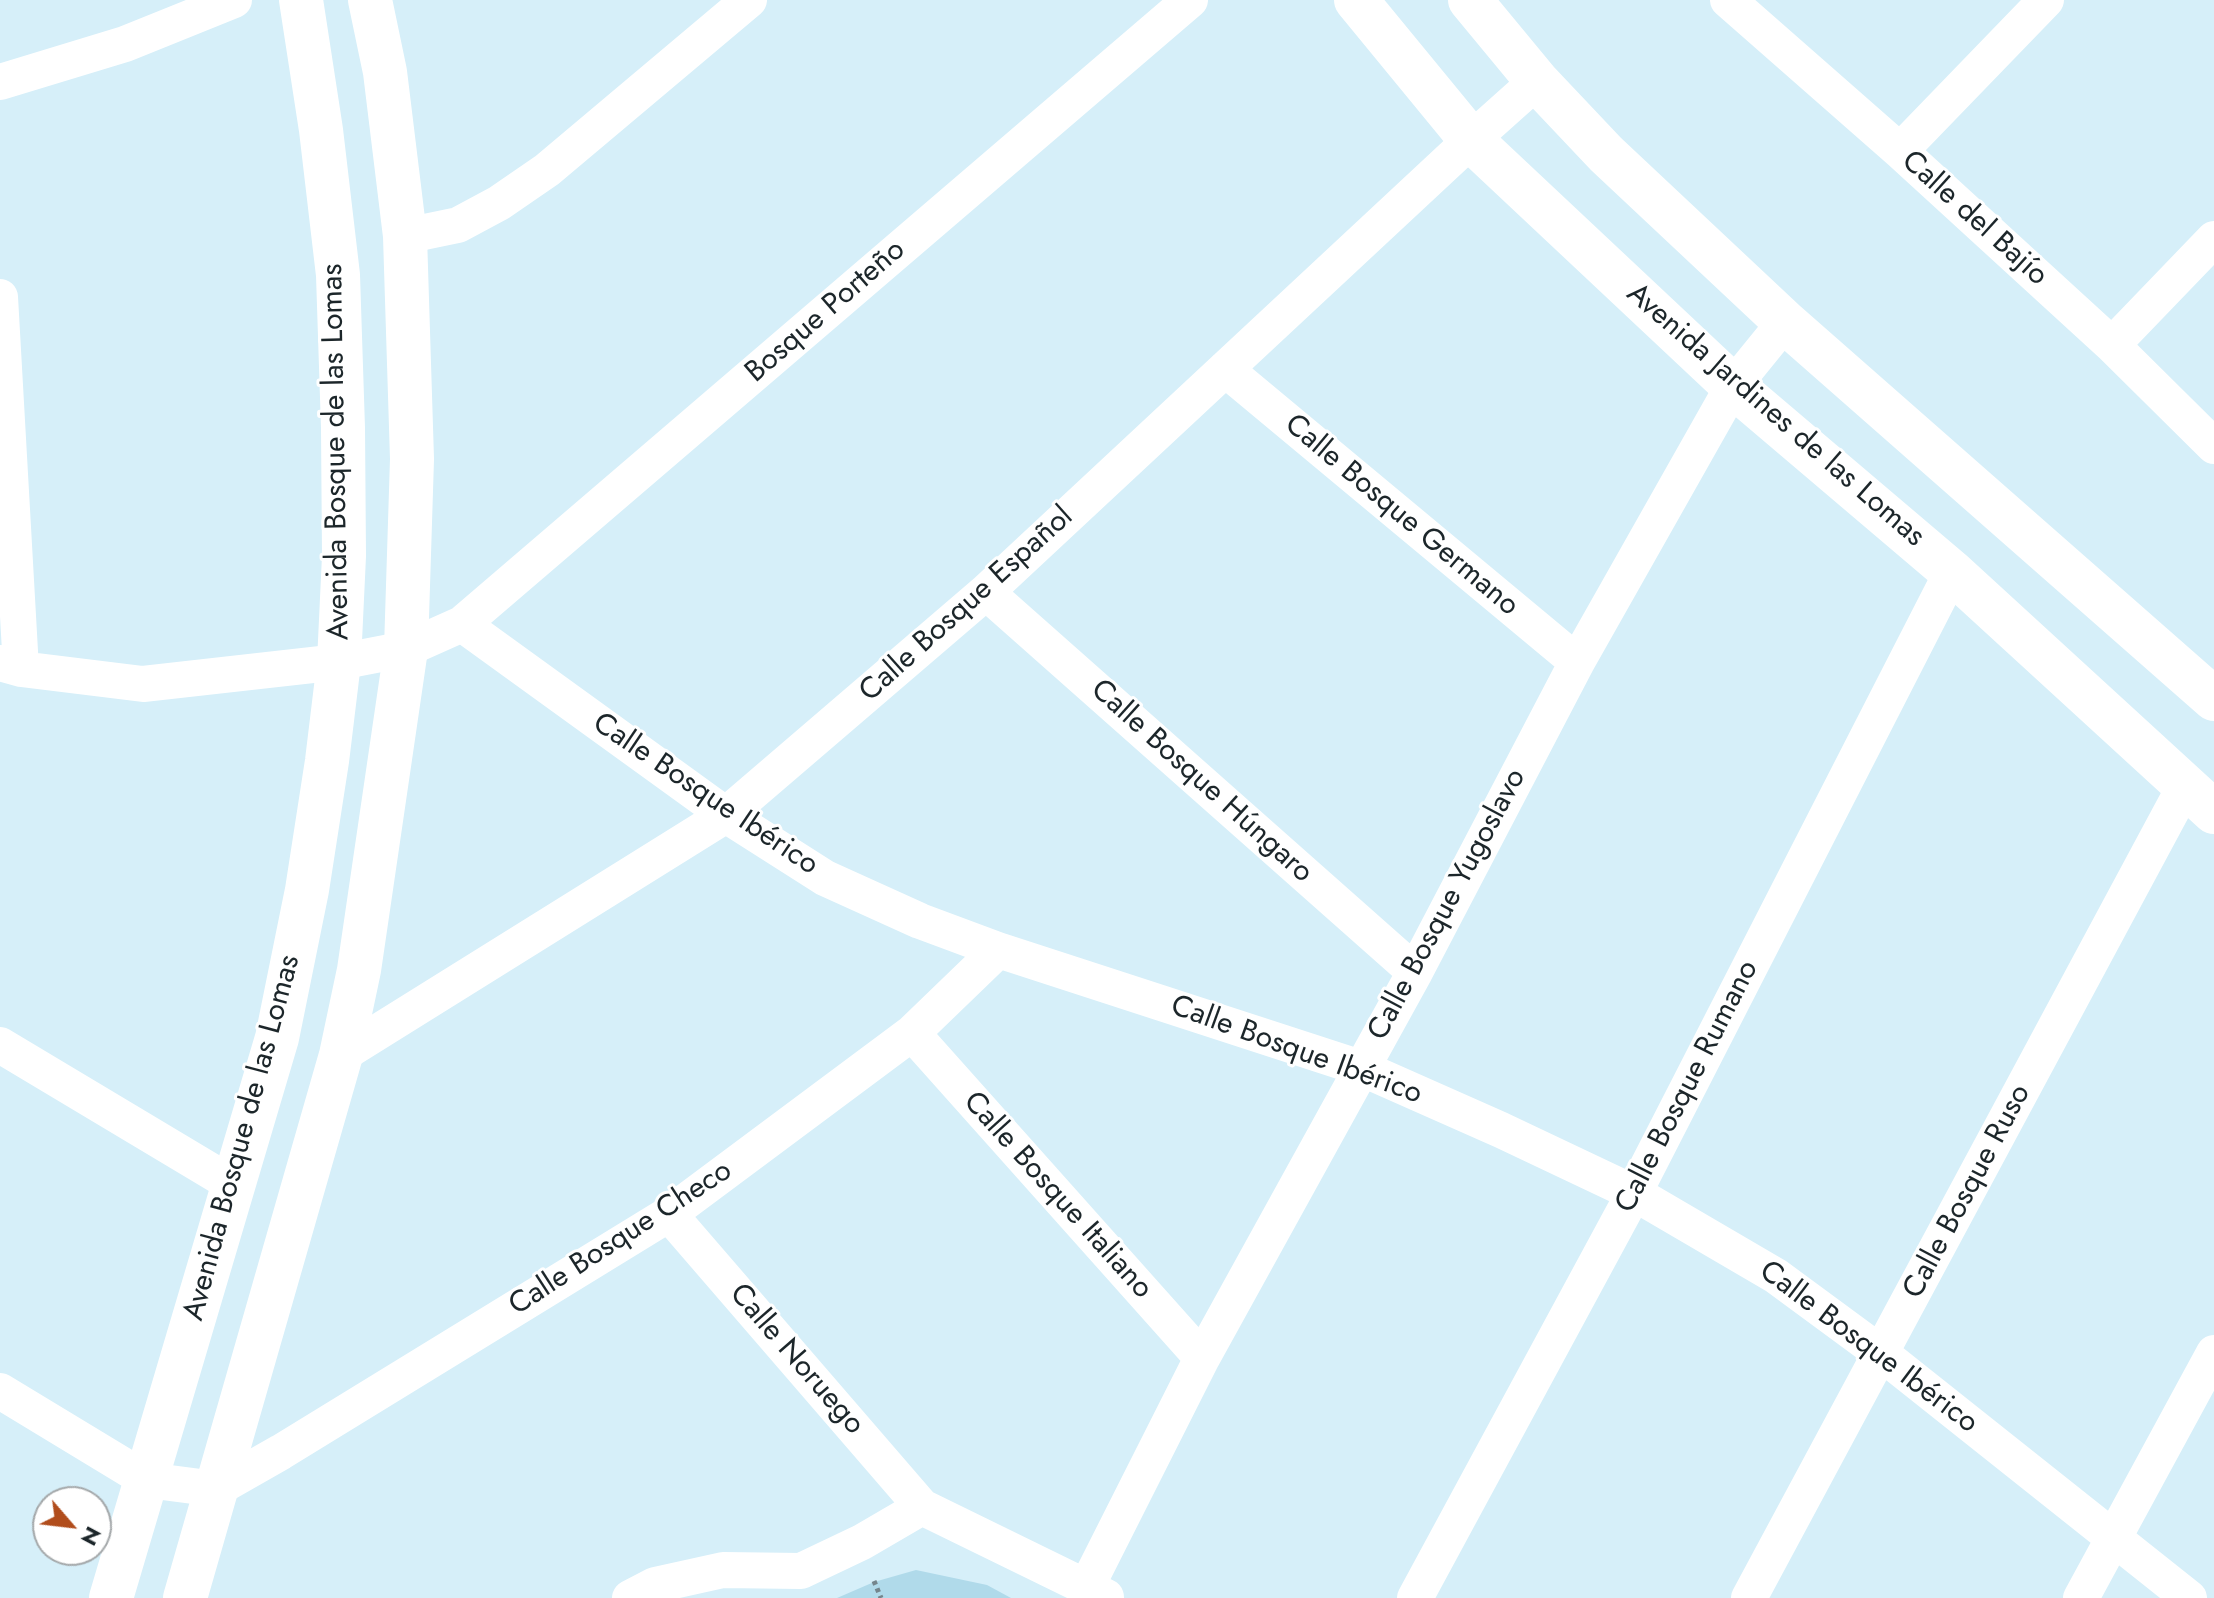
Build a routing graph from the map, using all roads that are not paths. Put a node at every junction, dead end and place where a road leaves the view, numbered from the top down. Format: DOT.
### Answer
graph roads {
  1 [pos="234,0"];
  2 [pos="301,0"];
  3 [pos="370,0"];
  4 [pos="749,0"];
  5 [pos="1190,0"];
  6 [pos="1356,0"];
  7 [pos="1470,0"];
  8 [pos="1728,0"];
  9 [pos="2046,0"];
  10 [pos="1537,81"];
  11 [pos="0,82"];
  12 [pos="1471,140"];
  13 [pos="1900,151"];
  14 [pos="405,236"];
  15 [pos="2214,239"];
  16 [pos="0,297"];
  17 [pos="1785,322"];
  18 [pos="2112,345"];
  19 [pos="1225,369"];
  20 [pos="1733,386"];
  21 [pos="2214,446"];
  22 [pos="1952,572"];
  23 [pos="986,592"];
  24 [pos="462,624"];
  25 [pos="406,649"];
  26 [pos="339,662"];
  27 [pos="1577,662"];
  28 [pos="10,666"];
  29 [pos="2214,699"];
  30 [pos="2200,799"];
  31 [pos="726,815"];
  32 [pos="998,950"];
  33 [pos="1415,972"];
  34 [pos="912,1033"];
  35 [pos="0,1045"];
  36 [pos="341,1055"];
  37 [pos="1361,1068"];
  38 [pos="234,1185"];
  39 [pos="1634,1193"];
  40 [pos="669,1214"];
  41 [pos="2214,1353"];
  42 [pos="1882,1354"];
  43 [pos="1202,1358"];
  44 [pos="0,1391"];
  45 [pos="147,1480"];
  46 [pos="216,1489"];
  47 [pos="922,1507"];
  48 [pos="2114,1537"];
  49 [pos="794,1584"];
  50 [pos="1097,1592"];
  51 [pos="111,1598"];
  52 [pos="185,1598"];
  53 [pos="630,1598"];
  54 [pos="1415,1598"];
  55 [pos="1749,1598"];
  56 [pos="2081,1598"];
  57 [pos="2189,1598"];
  1 -- 11 [label="street"];
  2 -- 26 [label="street, Avenida Bosque de las Lomas"];
  3 -- 14 [label="street"];
  4 -- 14 [label="street"];
  5 -- 24 [label="street, Bosque Porteño"];
  6 -- 12 [label="street, Avenida Jardines de las Lomas"];
  7 -- 10 [label="street"];
  8 -- 13 [label="street, Calle del Bajío"];
  9 -- 13 [label="street"];
  10 -- 12 [label="street, Calle Bosque Español"];
  10 -- 17 [label="street"];
  12 -- 19 [label="street, Calle Bosque Español"];
  12 -- 20 [label="street, Avenida Jardines de las Lomas"];
  13 -- 18 [label="street, Calle del Bajío"];
  14 -- 25 [label="street"];
  15 -- 18 [label="street"];
  16 -- 28 [label="street"];
  17 -- 20 [label="street, Calle Bosque Yugoslavo"];
  17 -- 29 [label="street"];
  18 -- 21 [label="street, Calle del Bajío"];
  19 -- 23 [label="street, Calle Bosque Español"];
  19 -- 27 [label="street, Calle Bosque Germano"];
  20 -- 22 [label="street, Avenida Jardines de las Lomas"];
  20 -- 27 [label="street, Calle Bosque Yugoslavo"];
  22 -- 30 [label="street, Avenida Jardines de las Lomas"];
  22 -- 39 [label="street, Calle Bosque Rumano"];
  23 -- 31 [label="street, Calle Bosque Español"];
  23 -- 33 [label="street, Calle Bosque Húngaro"];
  24 -- 25 [label="street"];
  24 -- 31 [label="street, Calle Bosque Ibérico"];
  25 -- 26 [label="street"];
  25 -- 36 [label="street"];
  26 -- 28 [label="street"];
  26 -- 38 [label="street, Avenida Bosque de las Lomas"];
  27 -- 33 [label="street, Calle Bosque Yugoslavo"];
  30 -- 42 [label="street, Calle Bosque Ruso"];
  31 -- 32 [label="street, Calle Bosque Ibérico"];
  31 -- 36 [label="street, Calle Bosque Español"];
  32 -- 34 [label="street, Calle Bosque Checo"];
  32 -- 37 [label="street, Calle Bosque Ibérico"];
  33 -- 37 [label="street, Calle Bosque Yugoslavo"];
  34 -- 40 [label="street, Calle Bosque Checo"];
  34 -- 43 [label="street, Calle Bosque Italiano"];
  35 -- 38 [label="street"];
  36 -- 46 [label="street"];
  37 -- 39 [label="street, Calle Bosque Ibérico"];
  37 -- 43 [label="street, Calle Bosque Yugoslavo"];
  38 -- 45 [label="street, Avenida Bosque de las Lomas"];
  39 -- 42 [label="street, Calle Bosque Ibérico"];
  39 -- 54 [label="street, Calle Bosque Rumano"];
  40 -- 46 [label="street, Calle Bosque Checo"];
  40 -- 47 [label="street, Calle Noruego"];
  41 -- 48 [label="street"];
  42 -- 48 [label="street, Calle Bosque Ibérico"];
  42 -- 55 [label="street, Calle Bosque Ruso"];
  43 -- 50 [label="street, Calle Bosque Yugoslavo"];
  44 -- 45 [label="street"];
  45 -- 46 [label="street"];
  45 -- 51 [label="street, Avenida Bosque de las Lomas"];
  46 -- 52 [label="street"];
  47 -- 49 [label="street"];
  47 -- 50 [label="street"];
  48 -- 56 [label="street"];
  48 -- 57 [label="street, Calle Bosque Ibérico"];
  49 -- 53 [label="street"];
}
